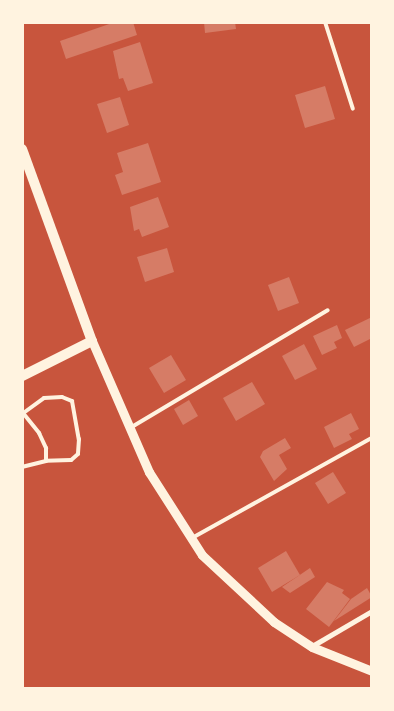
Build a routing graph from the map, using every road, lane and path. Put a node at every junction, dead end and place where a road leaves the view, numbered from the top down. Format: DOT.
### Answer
graph roads {
  1 [pos="325,22"];
  2 [pos="352,109"];
  3 [pos="22,149"];
  4 [pos="328,310"];
  5 [pos="92,341"];
  6 [pos="22,376"];
  7 [pos="23,413"];
  8 [pos="130,428"];
  9 [pos="372,438"];
  10 [pos="46,461"];
  11 [pos="22,467"];
  12 [pos="190,539"];
  13 [pos="372,610"];
  14 [pos="312,647"];
  15 [pos="372,671"];
  1 -- 2 [label="lane"];
  3 -- 5 [label="main road"];
  4 -- 8 [label="lane"];
  5 -- 6 [label="main road"];
  5 -- 8 [label="street"];
  7 -- 10 [label="lane"];
  7 -- 10 [label="lane"];
  8 -- 12 [label="street"];
  9 -- 12 [label="lane"];
  10 -- 11 [label="lane"];
  12 -- 14 [label="street"];
  13 -- 14 [label="street"];
  14 -- 15 [label="street"];
}
